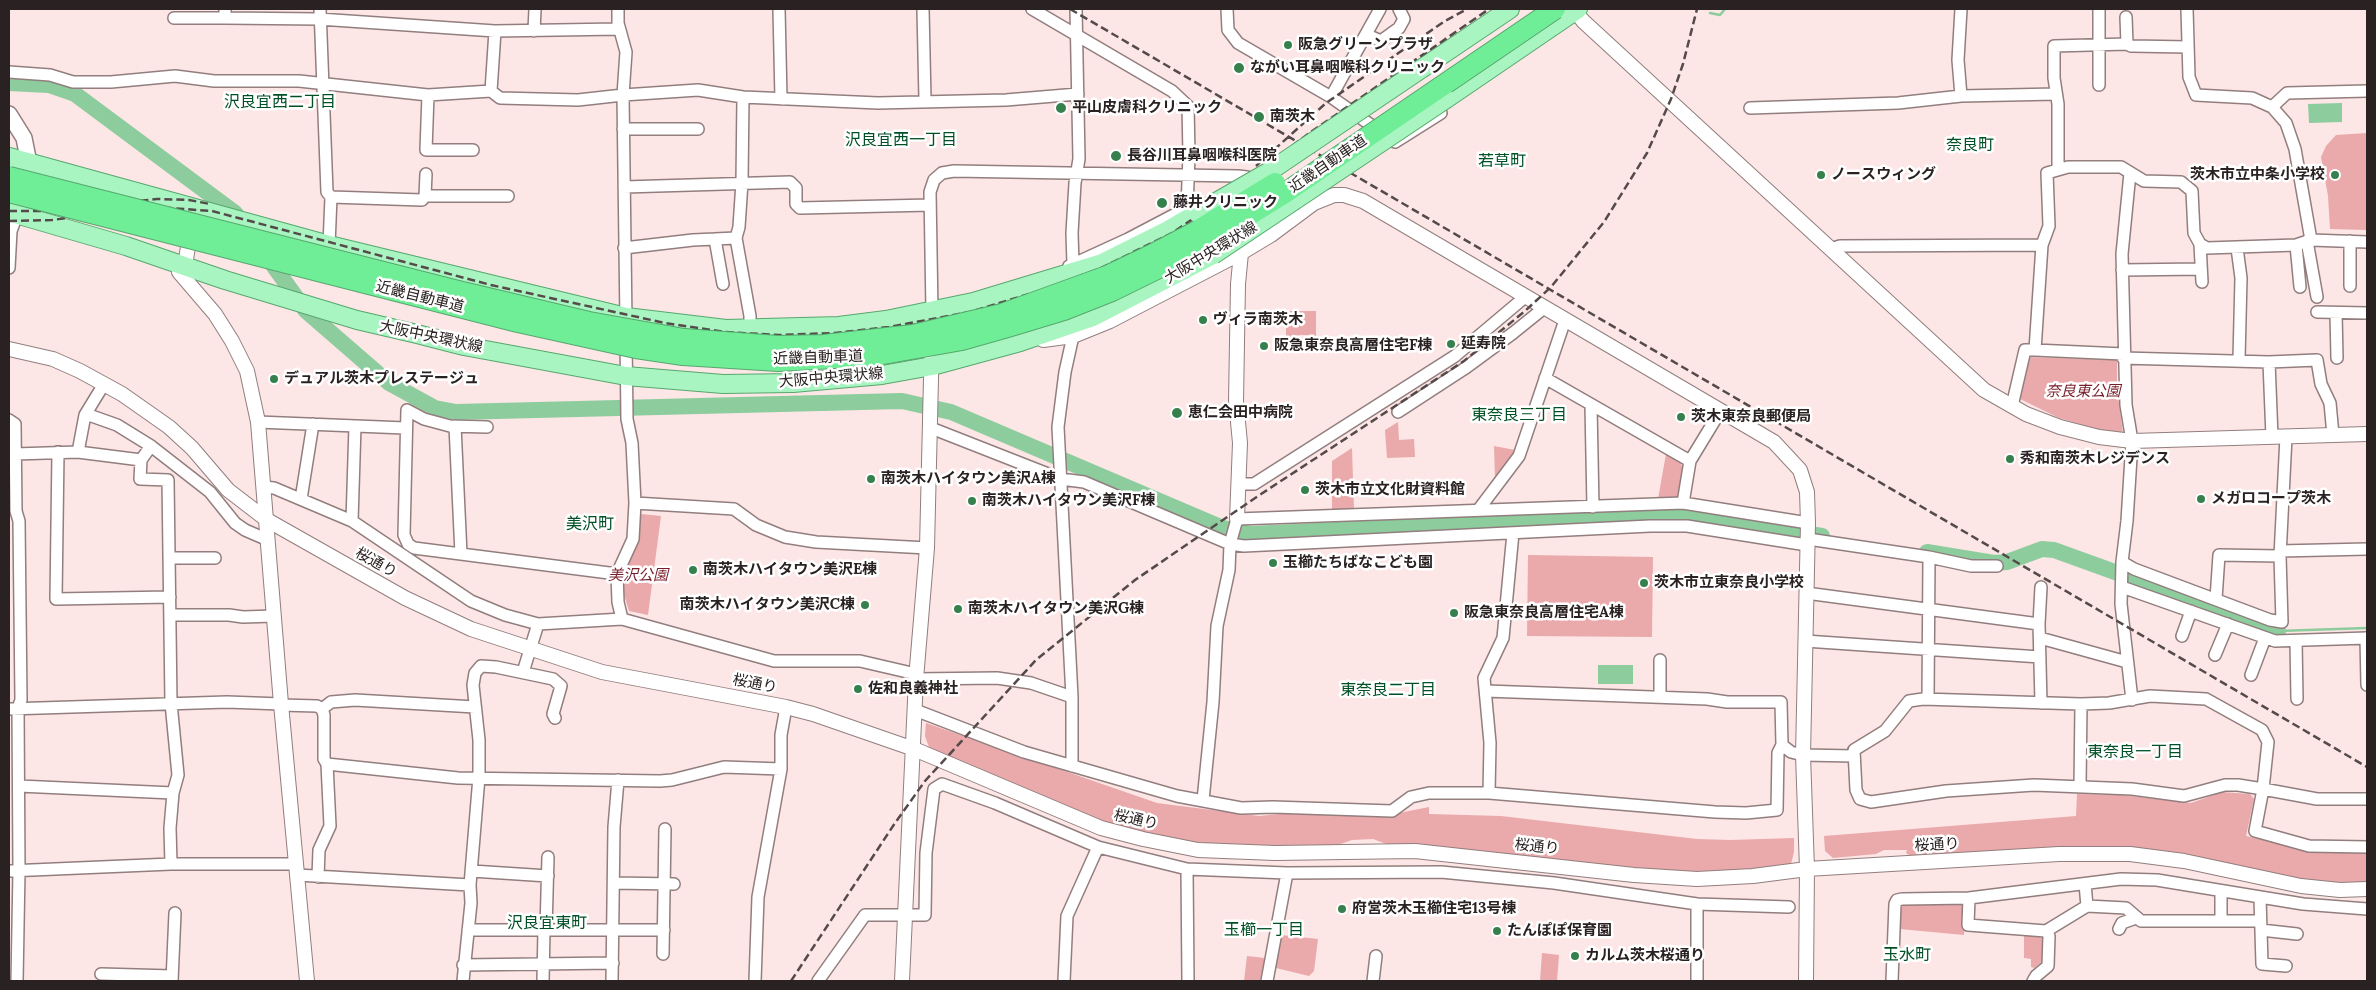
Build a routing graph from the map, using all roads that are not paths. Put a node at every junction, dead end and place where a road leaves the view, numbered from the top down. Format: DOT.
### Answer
graph roads {
  1 [pos="535,9"];
  2 [pos="618,9"];
  3 [pos="779,9"];
  4 [pos="923,9"];
  5 [pos="1032,9"];
  6 [pos="1076,9"];
  7 [pos="1227,9"];
  8 [pos="1380,9"];
  9 [pos="1399,9"];
  10 [pos="1500,9"];
  11 [pos="1510,9"];
  12 [pos="1531,9"];
  13 [pos="1555,9"];
  14 [pos="1961,9"];
  15 [pos="2099,9"];
  16 [pos="2187,9"];
  17 [pos="1576,10"];
  18 [pos="225,13"];
  19 [pos="320,14"];
  20 [pos="2126,17"];
  21 [pos="174,18"];
  22 [pos="619,29"];
  23 [pos="496,31"];
  24 [pos="534,31"];
  25 [pos="1367,35"];
  26 [pos="1078,36"];
  27 [pos="2127,44"];
  28 [pos="2099,45"];
  29 [pos="2188,47"];
  30 [pos="9,72"];
  31 [pos="321,84"];
  32 [pos="2099,85"];
  33 [pos="491,91"];
  34 [pos="2367,91"];
  35 [pos="1078,94"];
  36 [pos="2056,94"];
  37 [pos="428,95"];
  38 [pos="623,95"];
  39 [pos="1961,96"];
  40 [pos="743,97"];
  41 [pos="1331,97"];
  42 [pos="781,99"];
  43 [pos="925,100"];
  44 [pos="2272,107"];
  45 [pos="1750,108"];
  46 [pos="1350,112"];
  47 [pos="9,114"];
  48 [pos="623,129"];
  49 [pos="698,129"];
  50 [pos="473,150"];
  51 [pos="9,157"];
  52 [pos="29,163"];
  53 [pos="2058,168"];
  54 [pos="1077,173"];
  55 [pos="2130,173"];
  56 [pos="426,174"];
  57 [pos="1188,175"];
  58 [pos="9,176"];
  59 [pos="742,182"];
  60 [pos="624,187"];
  61 [pos="9,192"];
  62 [pos="425,196"];
  63 [pos="508,196"];
  64 [pos="331,197"];
  65 [pos="930,205"];
  66 [pos="195,209"];
  67 [pos="13,213"];
  68 [pos="1285,225"];
  69 [pos="736,238"];
  70 [pos="715,239"];
  71 [pos="2309,240"];
  72 [pos="2350,241"];
  73 [pos="2367,242"];
  74 [pos="2200,244"];
  75 [pos="329,245"];
  76 [pos="2042,245"];
  77 [pos="2296,245"];
  78 [pos="624,248"];
  79 [pos="2237,248"];
  80 [pos="1831,249"];
  81 [pos="1241,253"];
  82 [pos="1073,264"];
  83 [pos="185,265"];
  84 [pos="9,268"];
  85 [pos="2201,269"];
  86 [pos="2122,270"];
  87 [pos="2202,282"];
  88 [pos="723,284"];
  89 [pos="2350,286"];
  90 [pos="2300,287"];
  91 [pos="1014,290"];
  92 [pos="1525,297"];
  93 [pos="2317,297"];
  94 [pos="1544,308"];
  95 [pos="932,311"];
  96 [pos="2317,312"];
  97 [pos="2336,313"];
  98 [pos="2367,313"];
  99 [pos="626,317"];
  100 [pos="1565,320"];
  101 [pos="750,329"];
  102 [pos="1073,336"];
  103 [pos="1020,342"];
  104 [pos="9,349"];
  105 [pos="2035,350"];
  106 [pos="1455,356"];
  107 [pos="2123,356"];
  108 [pos="2337,358"];
  109 [pos="2239,359"];
  110 [pos="2270,362"];
  111 [pos="932,366"];
  112 [pos="1464,369"];
  113 [pos="626,376"];
  114 [pos="1544,378"];
  115 [pos="104,384"];
  116 [pos="1591,406"];
  117 [pos="2012,406"];
  118 [pos="1721,410"];
  119 [pos="1398,412"];
  120 [pos="86,414"];
  121 [pos="9,420"];
  122 [pos="258,422"];
  123 [pos="931,423"];
  124 [pos="313,424"];
  125 [pos="356,426"];
  126 [pos="455,426"];
  127 [pos="487,427"];
  128 [pos="405,428"];
  129 [pos="2367,434"];
  130 [pos="2333,435"];
  131 [pos="2279,437"];
  132 [pos="2132,441"];
  133 [pos="151,446"];
  134 [pos="13,451"];
  135 [pos="58,452"];
  136 [pos="78,452"];
  137 [pos="141,460"];
  138 [pos="1690,461"];
  139 [pos="1061,475"];
  140 [pos="1238,484"];
  141 [pos="263,487"];
  142 [pos="301,500"];
  143 [pos="635,503"];
  144 [pos="1683,503"];
  145 [pos="1593,507"];
  146 [pos="1480,509"];
  147 [pos="267,520"];
  148 [pos="352,521"];
  149 [pos="1236,521"];
  150 [pos="1808,524"];
  151 [pos="1513,533"];
  152 [pos="268,540"];
  153 [pos="1231,541"];
  154 [pos="1807,542"];
  155 [pos="927,548"];
  156 [pos="2367,549"];
  157 [pos="460,554"];
  158 [pos="2280,554"];
  159 [pos="1929,557"];
  160 [pos="169,558"];
  161 [pos="215,558"];
  162 [pos="14,561"];
  163 [pos="1997,566"];
  164 [pos="2122,566"];
  165 [pos="616,574"];
  166 [pos="2041,587"];
  167 [pos="2122,587"];
  168 [pos="1806,593"];
  169 [pos="170,597"];
  170 [pos="2216,599"];
  171 [pos="1928,609"];
  172 [pos="2190,611"];
  173 [pos="170,615"];
  174 [pos="274,616"];
  175 [pos="622,619"];
  176 [pos="538,624"];
  177 [pos="2039,624"];
  178 [pos="2228,624"];
  179 [pos="2182,636"];
  180 [pos="2040,638"];
  181 [pos="2265,638"];
  182 [pos="2366,638"];
  183 [pos="1806,641"];
  184 [pos="2296,641"];
  185 [pos="531,649"];
  186 [pos="1928,650"];
  187 [pos="2215,655"];
  188 [pos="2040,657"];
  189 [pos="1660,660"];
  190 [pos="2126,662"];
  191 [pos="523,672"];
  192 [pos="2251,675"];
  193 [pos="916,676"];
  194 [pos="2367,685"];
  195 [pos="1486,692"];
  196 [pos="1072,697"];
  197 [pos="1660,698"];
  198 [pos="1928,699"];
  199 [pos="2297,699"];
  200 [pos="2132,700"];
  201 [pos="171,703"];
  202 [pos="2041,703"];
  203 [pos="281,704"];
  204 [pos="2081,704"];
  205 [pos="475,707"];
  206 [pos="786,707"];
  207 [pos="13,708"];
  208 [pos="322,709"];
  209 [pos="915,710"];
  210 [pos="555,718"];
  211 [pos="1782,745"];
  212 [pos="914,749"];
  213 [pos="1803,755"];
  214 [pos="1854,756"];
  215 [pos="327,764"];
  216 [pos="1072,766"];
  217 [pos="781,769"];
  218 [pos="479,777"];
  219 [pos="618,780"];
  220 [pos="19,786"];
  221 [pos="2080,786"];
  222 [pos="2263,789"];
  223 [pos="174,793"];
  224 [pos="1489,793"];
  225 [pos="2367,799"];
  226 [pos="1203,800"];
  227 [pos="664,829"];
  228 [pos="1098,847"];
  229 [pos="2367,847"];
  230 [pos="548,857"];
  231 [pos="171,864"];
  232 [pos="1187,869"];
  233 [pos="1806,869"];
  234 [pos="297,870"];
  235 [pos="14,871"];
  236 [pos="472,871"];
  237 [pos="1286,873"];
  238 [pos="548,876"];
  239 [pos="318,877"];
  240 [pos="614,883"];
  241 [pos="669,884"];
  242 [pos="2085,884"];
  243 [pos="470,885"];
  244 [pos="2367,889"];
  245 [pos="2221,891"];
  246 [pos="1969,898"];
  247 [pos="2260,898"];
  248 [pos="1697,904"];
  249 [pos="2087,906"];
  250 [pos="1789,907"];
  251 [pos="2367,909"];
  252 [pos="175,913"];
  253 [pos="904,915"];
  254 [pos="2136,918"];
  255 [pos="2221,921"];
  256 [pos="2258,926"];
  257 [pos="545,929"];
  258 [pos="614,929"];
  259 [pos="2119,929"];
  260 [pos="468,930"];
  261 [pos="664,930"];
  262 [pos="2046,931"];
  263 [pos="2297,934"];
  264 [pos="663,954"];
  265 [pos="1376,956"];
  266 [pos="544,964"];
  267 [pos="613,964"];
  268 [pos="463,965"];
  269 [pos="2286,966"];
  270 [pos="101,974"];
  271 [pos="172,978"];
  272 [pos="17,981"];
  273 [pos="307,981"];
  274 [pos="463,981"];
  275 [pos="544,981"];
  276 [pos="612,981"];
  277 [pos="755,981"];
  278 [pos="760,981"];
  279 [pos="818,981"];
  280 [pos="902,981"];
  281 [pos="1064,981"];
  282 [pos="1188,981"];
  283 [pos="1267,981"];
  284 [pos="1373,981"];
  285 [pos="1698,981"];
  286 [pos="1806,981"];
  287 [pos="1892,981"];
  288 [pos="2033,981"];
  1 -- 24 [label="street"];
  2 -- 22 [label="street"];
  3 -- 42 [label="street"];
  4 -- 43 [label="street"];
  5 -- 26 [label="street"];
  6 -- 26 [label="street"];
  7 -- 41 [label="street"];
  8 -- 25 [label="street"];
  9 -- 25 [label="street"];
  10 -- 46 [label="street"];
  11 -- 91 [label="main road, bridge"];
  12 -- 58 [label="highway, 近畿自動車道, bridge"];
  13 -- 61 [label="highway, 近畿自動車道, bridge"];
  14 -- 39 [label="street"];
  15 -- 28 [label="street"];
  16 -- 29 [label="street"];
  17 -- 46 [label="street"];
  17 -- 80 [label="street"];
  17 -- 103 [label="main road, 大阪中央環状線, bridge"];
  18 -- 19 [label="street"];
  18 -- 21 [label="street"];
  19 -- 23 [label="street"];
  19 -- 31 [label="street"];
  20 -- 27 [label="street"];
  22 -- 24 [label="street"];
  22 -- 38 [label="street"];
  23 -- 24 [label="street"];
  23 -- 33 [label="street"];
  25 -- 41 [label="street"];
  26 -- 35 [label="street"];
  26 -- 57 [label="street"];
  27 -- 28 [label="street"];
  27 -- 29 [label="street"];
  28 -- 32 [label="street"];
  28 -- 36 [label="street"];
  29 -- 44 [label="street"];
  30 -- 31 [label="street"];
  31 -- 37 [label="street"];
  31 -- 64 [label="street"];
  33 -- 37 [label="street"];
  33 -- 38 [label="street"];
  34 -- 44 [label="street"];
  35 -- 43 [label="street"];
  35 -- 54 [label="street"];
  36 -- 39 [label="street"];
  36 -- 53 [label="street"];
  37 -- 50 [label="street"];
  38 -- 40 [label="street"];
  38 -- 48 [label="street"];
  39 -- 45 [label="street"];
  40 -- 42 [label="street"];
  40 -- 59 [label="street"];
  41 -- 46 [label="street"];
  42 -- 43 [label="street"];
  44 -- 71 [label="street"];
  47 -- 52 [label="main road"];
  48 -- 49 [label="street"];
  48 -- 60 [label="street"];
  51 -- 52 [label="main road"];
  52 -- 66 [label="main road"];
  52 -- 67 [label="main road"];
  53 -- 55 [label="street"];
  53 -- 76 [label="street"];
  54 -- 57 [label="street"];
  54 -- 65 [label="street"];
  54 -- 82 [label="street"];
  55 -- 74 [label="street"];
  55 -- 86 [label="street"];
  56 -- 62 [label="street"];
  57 -- 68 [label="street"];
  57 -- 82 [label="street"];
  59 -- 60 [label="street"];
  59 -- 65 [label="street"];
  59 -- 69 [label="street"];
  60 -- 78 [label="street"];
  62 -- 63 [label="street"];
  62 -- 64 [label="street"];
  64 -- 75 [label="street"];
  65 -- 95 [label="street"];
  66 -- 75 [label="main road"];
  66 -- 83 [label="street"];
  67 -- 83 [label="main road, 大阪中央環状線"];
  67 -- 84 [label="street"];
  68 -- 81 [label="street"];
  68 -- 92 [label="street"];
  69 -- 70 [label="street"];
  69 -- 101 [label="street"];
  70 -- 78 [label="street"];
  70 -- 88 [label="street"];
  71 -- 72 [label="street"];
  71 -- 77 [label="street"];
  71 -- 93 [label="street"];
  72 -- 73 [label="street"];
  72 -- 89 [label="street"];
  74 -- 79 [label="street"];
  74 -- 85 [label="street"];
  75 -- 99 [label="main road"];
  76 -- 80 [label="street"];
  76 -- 105 [label="street"];
  77 -- 79 [label="street"];
  77 -- 90 [label="street"];
  78 -- 99 [label="street"];
  79 -- 109 [label="street"];
  80 -- 117 [label="street"];
  81 -- 102 [label="street"];
  81 -- 140 [label="street"];
  82 -- 91 [label="street"];
  83 -- 113 [label="main road, 大阪中央環状線"];
  83 -- 122 [label="street"];
  85 -- 86 [label="street"];
  85 -- 87 [label="street"];
  86 -- 107 [label="street"];
  91 -- 95 [label="main road"];
  92 -- 94 [label="street"];
  92 -- 106 [label="street"];
  94 -- 100 [label="street"];
  94 -- 112 [label="street"];
  95 -- 101 [label="main road"];
  95 -- 111 [label="street"];
  96 -- 97 [label="street"];
  97 -- 98 [label="street"];
  97 -- 108 [label="street"];
  99 -- 101 [label="main road"];
  99 -- 113 [label="street"];
  100 -- 114 [label="street"];
  100 -- 118 [label="street"];
  102 -- 103 [label="street"];
  102 -- 139 [label="street"];
  103 -- 111 [label="main road, 大阪中央環状線"];
  104 -- 115 [label="street, 桜通り"];
  105 -- 107 [label="street"];
  105 -- 117 [label="street"];
  106 -- 112 [label="street"];
  106 -- 140 [label="street"];
  107 -- 109 [label="street"];
  107 -- 132 [label="street"];
  109 -- 110 [label="street"];
  110 -- 130 [label="street"];
  110 -- 131 [label="street"];
  111 -- 113 [label="main road, 大阪中央環状線"];
  111 -- 123 [label="street"];
  112 -- 119 [label="street"];
  113 -- 143 [label="street"];
  114 -- 116 [label="street"];
  114 -- 146 [label="street"];
  115 -- 120 [label="street"];
  115 -- 147 [label="street, 桜通り"];
  116 -- 138 [label="street"];
  116 -- 145 [label="street"];
  117 -- 132 [label="street"];
  118 -- 138 [label="street"];
  118 -- 150 [label="street"];
  120 -- 133 [label="street"];
  120 -- 136 [label="street"];
  121 -- 134 [label="street"];
  122 -- 124 [label="street"];
  122 -- 141 [label="street"];
  123 -- 139 [label="street"];
  123 -- 155 [label="street"];
  124 -- 125 [label="street"];
  124 -- 142 [label="street"];
  125 -- 128 [label="street"];
  125 -- 148 [label="street"];
  126 -- 127 [label="street"];
  126 -- 128 [label="street"];
  126 -- 157 [label="street"];
  128 -- 157 [label="street"];
  129 -- 130 [label="street"];
  130 -- 131 [label="street"];
  131 -- 132 [label="street"];
  131 -- 158 [label="street"];
  132 -- 164 [label="street"];
  133 -- 137 [label="street"];
  133 -- 152 [label="street"];
  134 -- 135 [label="street"];
  134 -- 162 [label="street"];
  135 -- 136 [label="street"];
  135 -- 169 [label="street"];
  136 -- 137 [label="street"];
  137 -- 160 [label="street"];
  138 -- 144 [label="street"];
  139 -- 153 [label="street"];
  139 -- 196 [label="street"];
  140 -- 149 [label="street"];
  141 -- 142 [label="street"];
  141 -- 147 [label="street"];
  142 -- 148 [label="street"];
  143 -- 155 [label="street"];
  143 -- 165 [label="street"];
  144 -- 145 [label="street"];
  144 -- 150 [label="street"];
  145 -- 146 [label="street"];
  146 -- 149 [label="street"];
  147 -- 152 [label="street"];
  147 -- 185 [label="street, 桜通り"];
  148 -- 176 [label="street"];
  149 -- 153 [label="street"];
  150 -- 154 [label="street"];
  151 -- 153 [label="street"];
  151 -- 154 [label="street"];
  151 -- 195 [label="street"];
  152 -- 174 [label="street"];
  153 -- 226 [label="street"];
  154 -- 159 [label="street"];
  154 -- 168 [label="street"];
  155 -- 193 [label="street"];
  156 -- 158 [label="street"];
  157 -- 165 [label="street"];
  158 -- 170 [label="street"];
  158 -- 170 [label="street"];
  159 -- 163 [label="street"];
  159 -- 171 [label="street"];
  160 -- 161 [label="street"];
  160 -- 169 [label="street"];
  162 -- 207 [label="street"];
  164 -- 167 [label="street"];
  164 -- 170 [label="street"];
  165 -- 175 [label="street"];
  166 -- 177 [label="street"];
  167 -- 172 [label="street"];
  167 -- 190 [label="street"];
  168 -- 171 [label="street"];
  168 -- 183 [label="street"];
  169 -- 173 [label="street"];
  171 -- 177 [label="street"];
  171 -- 186 [label="street"];
  172 -- 178 [label="street"];
  172 -- 179 [label="street"];
  173 -- 174 [label="street"];
  173 -- 201 [label="street"];
  174 -- 203 [label="street"];
  175 -- 176 [label="street"];
  175 -- 193 [label="street"];
  176 -- 185 [label="street"];
  177 -- 180 [label="street"];
  178 -- 181 [label="street"];
  178 -- 187 [label="street"];
  180 -- 188 [label="street"];
  180 -- 190 [label="street"];
  181 -- 184 [label="street"];
  181 -- 192 [label="street"];
  182 -- 184 [label="street"];
  182 -- 194 [label="street"];
  183 -- 186 [label="street"];
  183 -- 213 [label="street"];
  184 -- 199 [label="street"];
  185 -- 191 [label="street"];
  185 -- 206 [label="street, 桜通り"];
  186 -- 188 [label="street"];
  186 -- 198 [label="street"];
  188 -- 202 [label="street"];
  189 -- 197 [label="street"];
  190 -- 200 [label="street"];
  191 -- 205 [label="street"];
  191 -- 210 [label="street"];
  193 -- 196 [label="street"];
  193 -- 209 [label="street"];
  195 -- 197 [label="street"];
  195 -- 224 [label="street"];
  196 -- 216 [label="street"];
  197 -- 211 [label="street"];
  198 -- 202 [label="street"];
  198 -- 214 [label="street"];
  200 -- 204 [label="street"];
  200 -- 222 [label="street"];
  201 -- 203 [label="street"];
  201 -- 207 [label="street"];
  201 -- 223 [label="street"];
  202 -- 204 [label="street"];
  203 -- 208 [label="street"];
  203 -- 234 [label="street"];
  204 -- 221 [label="street"];
  205 -- 208 [label="street"];
  205 -- 218 [label="street"];
  206 -- 212 [label="street, 桜通り"];
  206 -- 217 [label="street"];
  207 -- 220 [label="street"];
  208 -- 215 [label="street"];
  209 -- 212 [label="street"];
  209 -- 216 [label="street"];
  211 -- 213 [label="street"];
  211 -- 224 [label="street"];
  212 -- 233 [label="street, 桜通り"];
  212 -- 253 [label="street"];
  213 -- 214 [label="street"];
  213 -- 233 [label="street"];
  214 -- 221 [label="street"];
  215 -- 218 [label="street"];
  215 -- 239 [label="street"];
  216 -- 226 [label="street"];
  217 -- 219 [label="street"];
  217 -- 277 [label="street"];
  218 -- 219 [label="street"];
  218 -- 236 [label="street"];
  219 -- 240 [label="street"];
  220 -- 223 [label="street"];
  220 -- 235 [label="street"];
  221 -- 222 [label="street"];
  222 -- 225 [label="street"];
  222 -- 229 [label="street"];
  223 -- 231 [label="street"];
  224 -- 226 [label="street"];
  227 -- 241 [label="street"];
  228 -- 232 [label="street"];
  228 -- 253 [label="street"];
  228 -- 281 [label="street"];
  230 -- 238 [label="street"];
  231 -- 234 [label="street"];
  231 -- 235 [label="street"];
  232 -- 237 [label="street"];
  232 -- 282 [label="street"];
  233 -- 244 [label="street, 桜通り"];
  233 -- 286 [label="street"];
  234 -- 239 [label="street"];
  234 -- 273 [label="street"];
  235 -- 272 [label="street"];
  236 -- 238 [label="street"];
  236 -- 243 [label="street"];
  237 -- 248 [label="street"];
  237 -- 283 [label="street"];
  238 -- 257 [label="street"];
  239 -- 243 [label="street"];
  240 -- 241 [label="street"];
  240 -- 258 [label="street"];
  241 -- 261 [label="street"];
  242 -- 245 [label="street"];
  242 -- 246 [label="street"];
  242 -- 249 [label="street"];
  243 -- 260 [label="street"];
  245 -- 247 [label="street"];
  245 -- 255 [label="street"];
  246 -- 262 [label="street"];
  246 -- 287 [label="street"];
  247 -- 251 [label="street"];
  247 -- 256 [label="street"];
  248 -- 250 [label="street"];
  248 -- 285 [label="street"];
  249 -- 254 [label="street"];
  249 -- 262 [label="street"];
  252 -- 271 [label="street"];
  253 -- 279 [label="street"];
  253 -- 280 [label="street"];
  254 -- 255 [label="street"];
  254 -- 259 [label="street"];
  255 -- 256 [label="street"];
  256 -- 263 [label="street"];
  256 -- 269 [label="street"];
  257 -- 258 [label="street"];
  257 -- 260 [label="street"];
  257 -- 266 [label="street"];
  258 -- 261 [label="street"];
  258 -- 267 [label="street"];
  260 -- 268 [label="street"];
  261 -- 264 [label="street"];
  262 -- 288 [label="street"];
  265 -- 284 [label="street"];
  266 -- 267 [label="street"];
  266 -- 268 [label="street"];
  266 -- 275 [label="street"];
  267 -- 276 [label="street"];
  268 -- 274 [label="street"];
  270 -- 271 [label="street"];
  277 -- 278 [label="street"];
}
